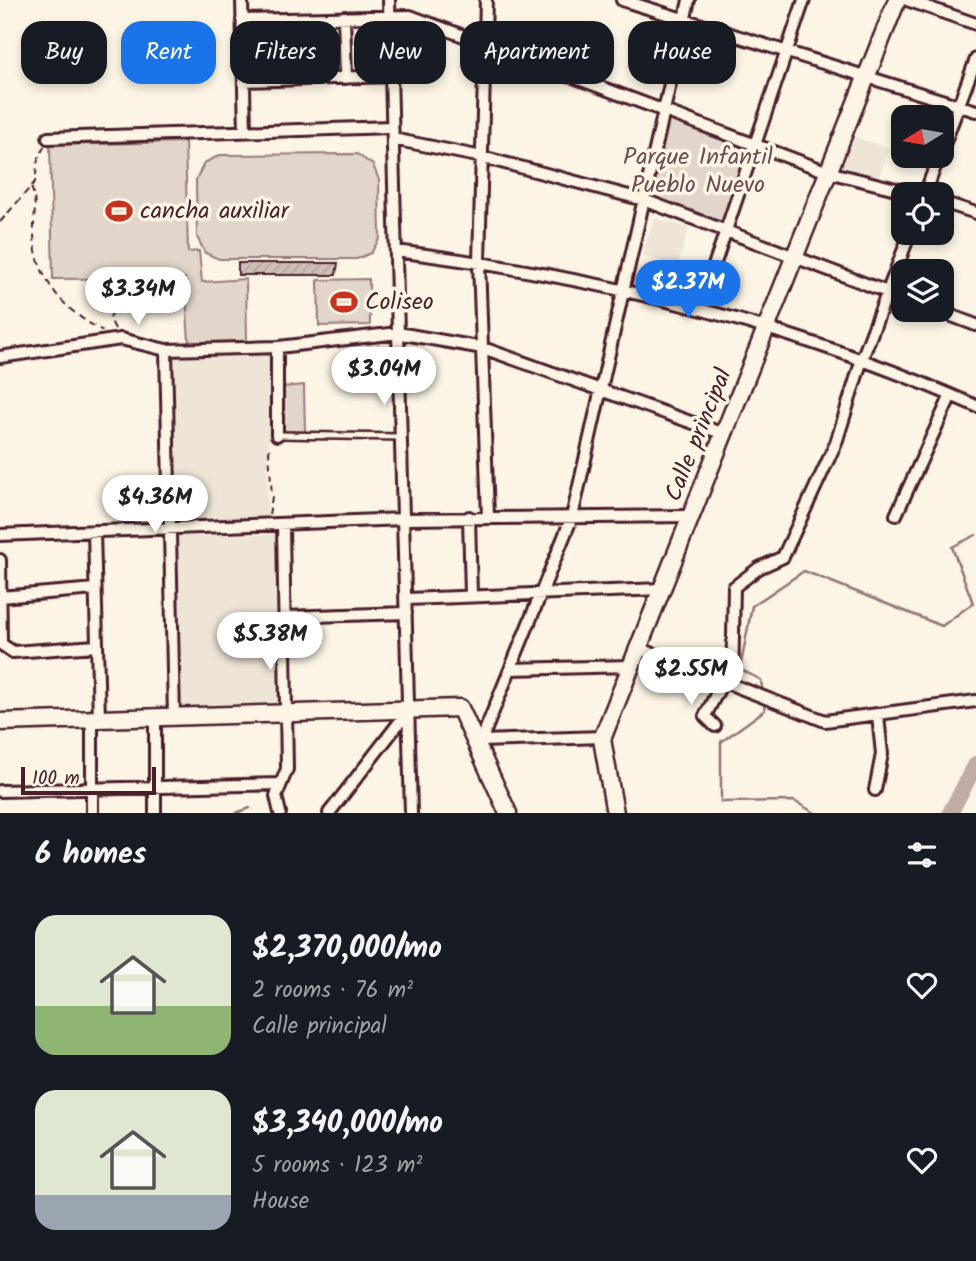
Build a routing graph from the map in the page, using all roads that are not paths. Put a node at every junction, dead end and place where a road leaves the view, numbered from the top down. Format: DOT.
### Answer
graph roads {
  1 [pos="242,0"];
  2 [pos="389,0"];
  3 [pos="486,0"];
  4 [pos="622,0"];
  5 [pos="690,0"];
  6 [pos="804,0"];
  7 [pos="897,0"];
  8 [pos="907,0"];
  9 [pos="389,16"];
  10 [pos="344,17"];
  11 [pos="290,19"];
  12 [pos="242,20"];
  13 [pos="685,20"];
  14 [pos="389,21"];
  15 [pos="486,21"];
  16 [pos="976,24"];
  17 [pos="460,35"];
  18 [pos="786,52"];
  19 [pos="976,59"];
  20 [pos="867,77"];
  21 [pos="340,78"];
  22 [pos="346,78"];
  23 [pos="354,78"];
  24 [pos="244,84"];
  25 [pos="391,84"];
  26 [pos="484,84"];
  27 [pos="589,84"];
  28 [pos="958,106"];
  29 [pos="976,111"];
  30 [pos="664,112"];
  31 [pos="954,117"];
  32 [pos="393,127"];
  33 [pos="245,131"];
  34 [pos="48,138"];
  35 [pos="393,139"];
  36 [pos="755,143"];
  37 [pos="482,157"];
  38 [pos="828,172"];
  39 [pos="891,188"];
  40 [pos="644,200"];
  41 [pos="954,206"];
  42 [pos="976,213"];
  43 [pos="726,231"];
  44 [pos="906,245"];
  45 [pos="396,251"];
  46 [pos="794,257"];
  47 [pos="479,262"];
  48 [pos="622,288"];
  49 [pos="888,292"];
  50 [pos="891,293"];
  51 [pos="700,307"];
  52 [pos="954,317"];
  53 [pos="976,325"];
  54 [pos="766,326"];
  55 [pos="398,333"];
  56 [pos="277,346"];
  57 [pos="482,348"];
  58 [pos="166,350"];
  59 [pos="0,357"];
  60 [pos="862,359"];
  61 [pos="603,388"];
  62 [pos="951,395"];
  63 [pos="976,406"];
  64 [pos="724,434"];
  65 [pos="277,435"];
  66 [pos="401,437"];
  67 [pos="895,515"];
  68 [pos="691,516"];
  69 [pos="468,517"];
  70 [pos="488,517"];
  71 [pos="572,517"];
  72 [pos="404,519"];
  73 [pos="283,526"];
  74 [pos="170,528"];
  75 [pos="94,531"];
  76 [pos="0,535"];
  77 [pos="0,560"];
  78 [pos="95,589"];
  79 [pos="662,589"];
  80 [pos="543,592"];
  81 [pos="471,595"];
  82 [pos="1,597"];
  83 [pos="407,599"];
  84 [pos="406,613"];
  85 [pos="284,617"];
  86 [pos="96,646"];
  87 [pos="638,648"];
  88 [pos="631,666"];
  89 [pos="511,669"];
  90 [pos="727,682"];
  91 [pos="976,701"];
  92 [pos="408,710"];
  93 [pos="286,714"];
  94 [pos="878,716"];
  95 [pos="155,717"];
  96 [pos="174,717"];
  97 [pos="96,719"];
  98 [pos="0,722"];
  99 [pos="715,726"];
  100 [pos="603,737"];
  101 [pos="479,743"];
  102 [pos="281,784"];
  103 [pos="154,788"];
  104 [pos="92,789"];
  105 [pos="875,790"];
  106 [pos="0,792"];
  107 [pos="92,813"];
  108 [pos="155,813"];
  109 [pos="279,813"];
  110 [pos="329,813"];
  111 [pos="411,813"];
  112 [pos="508,813"];
  113 [pos="615,813"];
  1 -- 12 [label="street"];
  2 -- 9 [label="street"];
  3 -- 15 [label="street"];
  4 -- 13 [label="street"];
  5 -- 13 [label="street"];
  6 -- 18 [label="street"];
  7 -- 20 [label="main road, Calle principal"];
  8 -- 16 [label="street"];
  9 -- 10 [label="street"];
  9 -- 14 [label="street"];
  9 -- 17 [label="street"];
  10 -- 11 [label="street"];
  10 -- 22 [label="street"];
  11 -- 12 [label="street"];
  13 -- 18 [label="street"];
  13 -- 30 [label="street"];
  18 -- 20 [label="street"];
  18 -- 36 [label="street"];
  19 -- 28 [label="street"];
  20 -- 28 [label="street"];
  20 -- 38 [label="main road, Calle principal"];
  21 -- 22 [label="street"];
  22 -- 23 [label="street"];
  24 -- 33 [label="street"];
  25 -- 32 [label="street"];
  26 -- 37 [label="street"];
  27 -- 30 [label="street"];
  28 -- 29 [label="street"];
  28 -- 31 [label="street"];
  30 -- 36 [label="street"];
  30 -- 40 [label="street"];
  32 -- 33 [label="street"];
  32 -- 35 [label="street"];
  33 -- 34 [label="street"];
  35 -- 37 [label="street"];
  35 -- 45 [label="street"];
  36 -- 38 [label="street"];
  36 -- 43 [label="street"];
  37 -- 40 [label="street"];
  37 -- 47 [label="street"];
  38 -- 39 [label="street"];
  38 -- 46 [label="main road, Calle principal"];
  40 -- 43 [label="street"];
  40 -- 48 [label="street"];
  41 -- 42 [label="street"];
  43 -- 46 [label="street"];
  43 -- 51 [label="street"];
  44 -- 49 [label="street"];
  45 -- 47 [label="street"];
  45 -- 55 [label="street"];
  46 -- 49 [label="street"];
  46 -- 54 [label="main road, Calle principal"];
  47 -- 48 [label="street"];
  47 -- 57 [label="street"];
  48 -- 51 [label="street"];
  48 -- 61 [label="street"];
  49 -- 50 [label="street"];
  49 -- 60 [label="street"];
  51 -- 54 [label="street"];
  52 -- 53 [label="street"];
  54 -- 60 [label="street"];
  54 -- 64 [label="main road, Calle principal"];
  55 -- 56 [label="street"];
  55 -- 57 [label="street"];
  55 -- 66 [label="street"];
  56 -- 58 [label="street"];
  56 -- 65 [label="street"];
  57 -- 61 [label="street"];
  57 -- 70 [label="street"];
  58 -- 59 [label="street"];
  58 -- 74 [label="street"];
  60 -- 62 [label="street"];
  60 -- 90 [label="street"];
  61 -- 64 [label="street"];
  61 -- 71 [label="street"];
  62 -- 63 [label="street"];
  62 -- 67 [label="street"];
  64 -- 68 [label="main road, Calle principal"];
  65 -- 66 [label="lane"];
  66 -- 72 [label="street"];
  68 -- 71 [label="street"];
  68 -- 79 [label="main road, Calle principal"];
  69 -- 70 [label="street"];
  69 -- 72 [label="street"];
  69 -- 81 [label="street"];
  70 -- 71 [label="street"];
  71 -- 80 [label="street"];
  72 -- 73 [label="street"];
  72 -- 83 [label="street"];
  73 -- 74 [label="street"];
  73 -- 85 [label="street"];
  74 -- 75 [label="street"];
  74 -- 96 [label="street"];
  75 -- 76 [label="street"];
  75 -- 78 [label="street"];
  77 -- 82 [label="street"];
  78 -- 82 [label="street"];
  78 -- 86 [label="street"];
  79 -- 80 [label="street"];
  79 -- 87 [label="main road, Calle principal"];
  80 -- 81 [label="street"];
  80 -- 89 [label="street"];
  81 -- 83 [label="street"];
  82 -- 86 [label="street"];
  83 -- 84 [label="street"];
  84 -- 85 [label="street"];
  84 -- 92 [label="street"];
  85 -- 93 [label="street"];
  86 -- 97 [label="street"];
  87 -- 88 [label="main road, Calle principal"];
  87 -- 90 [label="street"];
  88 -- 89 [label="street"];
  88 -- 100 [label="main road, Calle principal"];
  89 -- 101 [label="street"];
  90 -- 94 [label="street"];
  90 -- 99 [label="street"];
  91 -- 94 [label="street"];
  92 -- 93 [label="main road"];
  92 -- 101 [label="main road"];
  92 -- 110 [label="street"];
  92 -- 111 [label="street"];
  93 -- 96 [label="main road"];
  93 -- 102 [label="street"];
  94 -- 105 [label="street"];
  95 -- 96 [label="main road"];
  95 -- 97 [label="main road"];
  95 -- 103 [label="street"];
  97 -- 98 [label="main road"];
  97 -- 104 [label="street"];
  100 -- 101 [label="street"];
  100 -- 113 [label="main road, Calle principal"];
  101 -- 112 [label="main road"];
  102 -- 103 [label="street"];
  102 -- 109 [label="street"];
  103 -- 104 [label="street"];
  103 -- 108 [label="street"];
  104 -- 106 [label="street"];
  104 -- 107 [label="street"];
}
